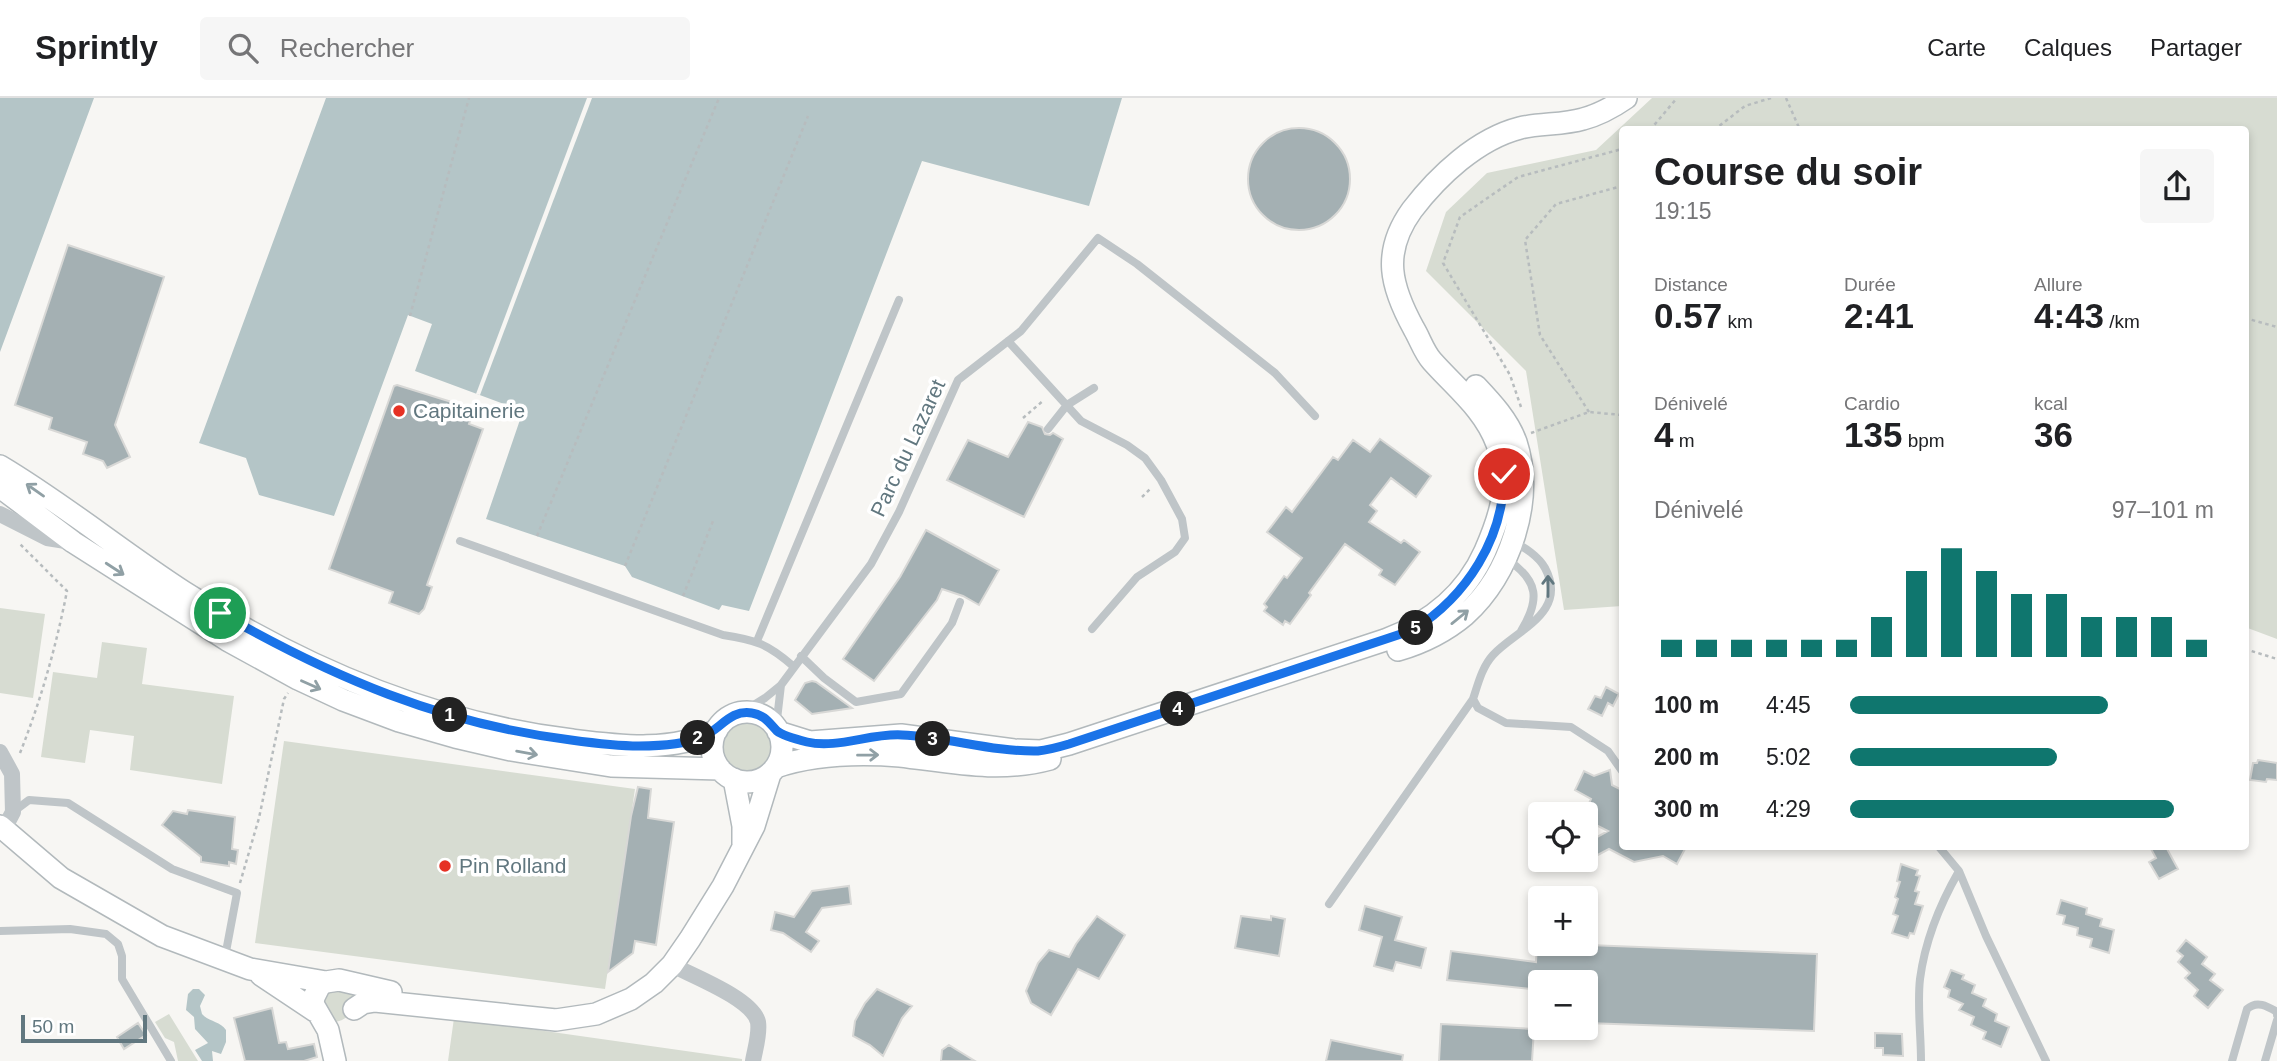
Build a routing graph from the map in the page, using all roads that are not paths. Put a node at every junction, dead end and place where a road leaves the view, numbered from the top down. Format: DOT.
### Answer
graph roads {
  1 [pos="1626,98"];
  2 [pos="899,300"];
  3 [pos="1415,330"];
  4 [pos="1008,341"];
  5 [pos="1094,388"];
  6 [pos="1067,405"];
  7 [pos="1315,416"];
  8 [pos="1048,429"];
  9 [pos="0,466"];
  10 [pos="1504,474"];
  11 [pos="0,487"];
  12 [pos="0,513"];
  13 [pos="460,541"];
  14 [pos="73,542"];
  15 [pos="1506,547"];
  16 [pos="1483,556"];
  17 [pos="960,602"];
  18 [pos="1093,629"];
  19 [pos="1518,636"];
  20 [pos="757,641"];
  21 [pos="801,656"];
  22 [pos="793,667"];
  23 [pos="781,685"];
  24 [pos="1473,699"];
  25 [pos="741,713"];
  26 [pos="717,730"];
  27 [pos="777,730"];
  28 [pos="0,752"];
  29 [pos="1619,767"];
  30 [pos="773,770"];
  31 [pos="727,774"];
  32 [pos="6,822"];
  33 [pos="743,844"];
  34 [pos="1942,850"];
  35 [pos="1959,871"];
  36 [pos="1329,904"];
  37 [pos="0,931"];
  38 [pos="225,960"];
  39 [pos="672,965"];
  40 [pos="250,969"];
  41 [pos="336,982"];
  42 [pos="482,1011"];
  43 [pos="318,1014"];
  44 [pos="351,1014"];
  45 [pos="2277,1017"];
  46 [pos="334,1054"];
  47 [pos="171,1061"];
  48 [pos="753,1061"];
  49 [pos="1921,1061"];
  50 [pos="2046,1061"];
  51 [pos="2232,1061"];
  52 [pos="2265,1061"];
  1 -- 3 [label="main road"];
  2 -- 20 [label="lane"];
  3 -- 10 [label="main road"];
  3 -- 15 [label="main road"];
  4 -- 6 [label="lane"];
  4 -- 7 [label="lane, Parc du Lazaret"];
  4 -- 21 [label="lane, Parc du Lazaret"];
  5 -- 6 [label="lane"];
  6 -- 8 [label="lane"];
  6 -- 18 [label="lane"];
  26 -- 9 [label="main road, one-way"];
  10 -- 15 [label="lane"];
  10 -- 16 [label="main road"];
  11 -- 14 [label="main road"];
  12 -- 14 [label="street"];
  13 -- 20 [label="lane"];
  14 -- 31 [label="main road, one-way"];
  15 -- 16 [label="lane"];
  15 -- 19 [label="lane"];
  19 -- 15 [label="lane, one-way"];
  30 -- 15 [label="main road, one-way"];
  16 -- 27 [label="main road"];
  17 -- 21 [label="lane"];
  19 -- 24 [label="lane"];
  20 -- 22 [label="lane"];
  21 -- 22 [label="lane, Parc du Lazaret"];
  22 -- 23 [label="lane, Parc du Lazaret"];
  23 -- 25 [label="lane, Parc du Lazaret"];
  23 -- 27 [label="lane, Parc du Lazaret"];
  24 -- 29 [label="lane"];
  24 -- 36 [label="lane"];
  25 -- 26 [label="main road"];
  25 -- 27 [label="main road"];
  26 -- 31 [label="main road"];
  27 -- 30 [label="main road"];
  28 -- 32 [label="street"];
  30 -- 31 [label="main road"];
  30 -- 33 [label="main road"];
  31 -- 33 [label="main road"];
  32 -- 38 [label="main road"];
  32 -- 38 [label="lane"];
  33 -- 39 [label="main road"];
  34 -- 35 [label="lane"];
  35 -- 49 [label="lane"];
  35 -- 50 [label="lane"];
  37 -- 47 [label="lane"];
  38 -- 40 [label="main road"];
  39 -- 42 [label="main road"];
  39 -- 48 [label="street"];
  40 -- 41 [label="main road"];
  40 -- 43 [label="main road"];
  41 -- 42 [label="main road"];
  41 -- 43 [label="main road"];
  41 -- 44 [label="main road"];
  42 -- 44 [label="main road"];
  43 -- 44 [label="main road"];
  43 -- 46 [label="main road"];
  44 -- 46 [label="main road"];
  45 -- 51 [label="lane"];
  45 -- 52 [label="lane"];
}
